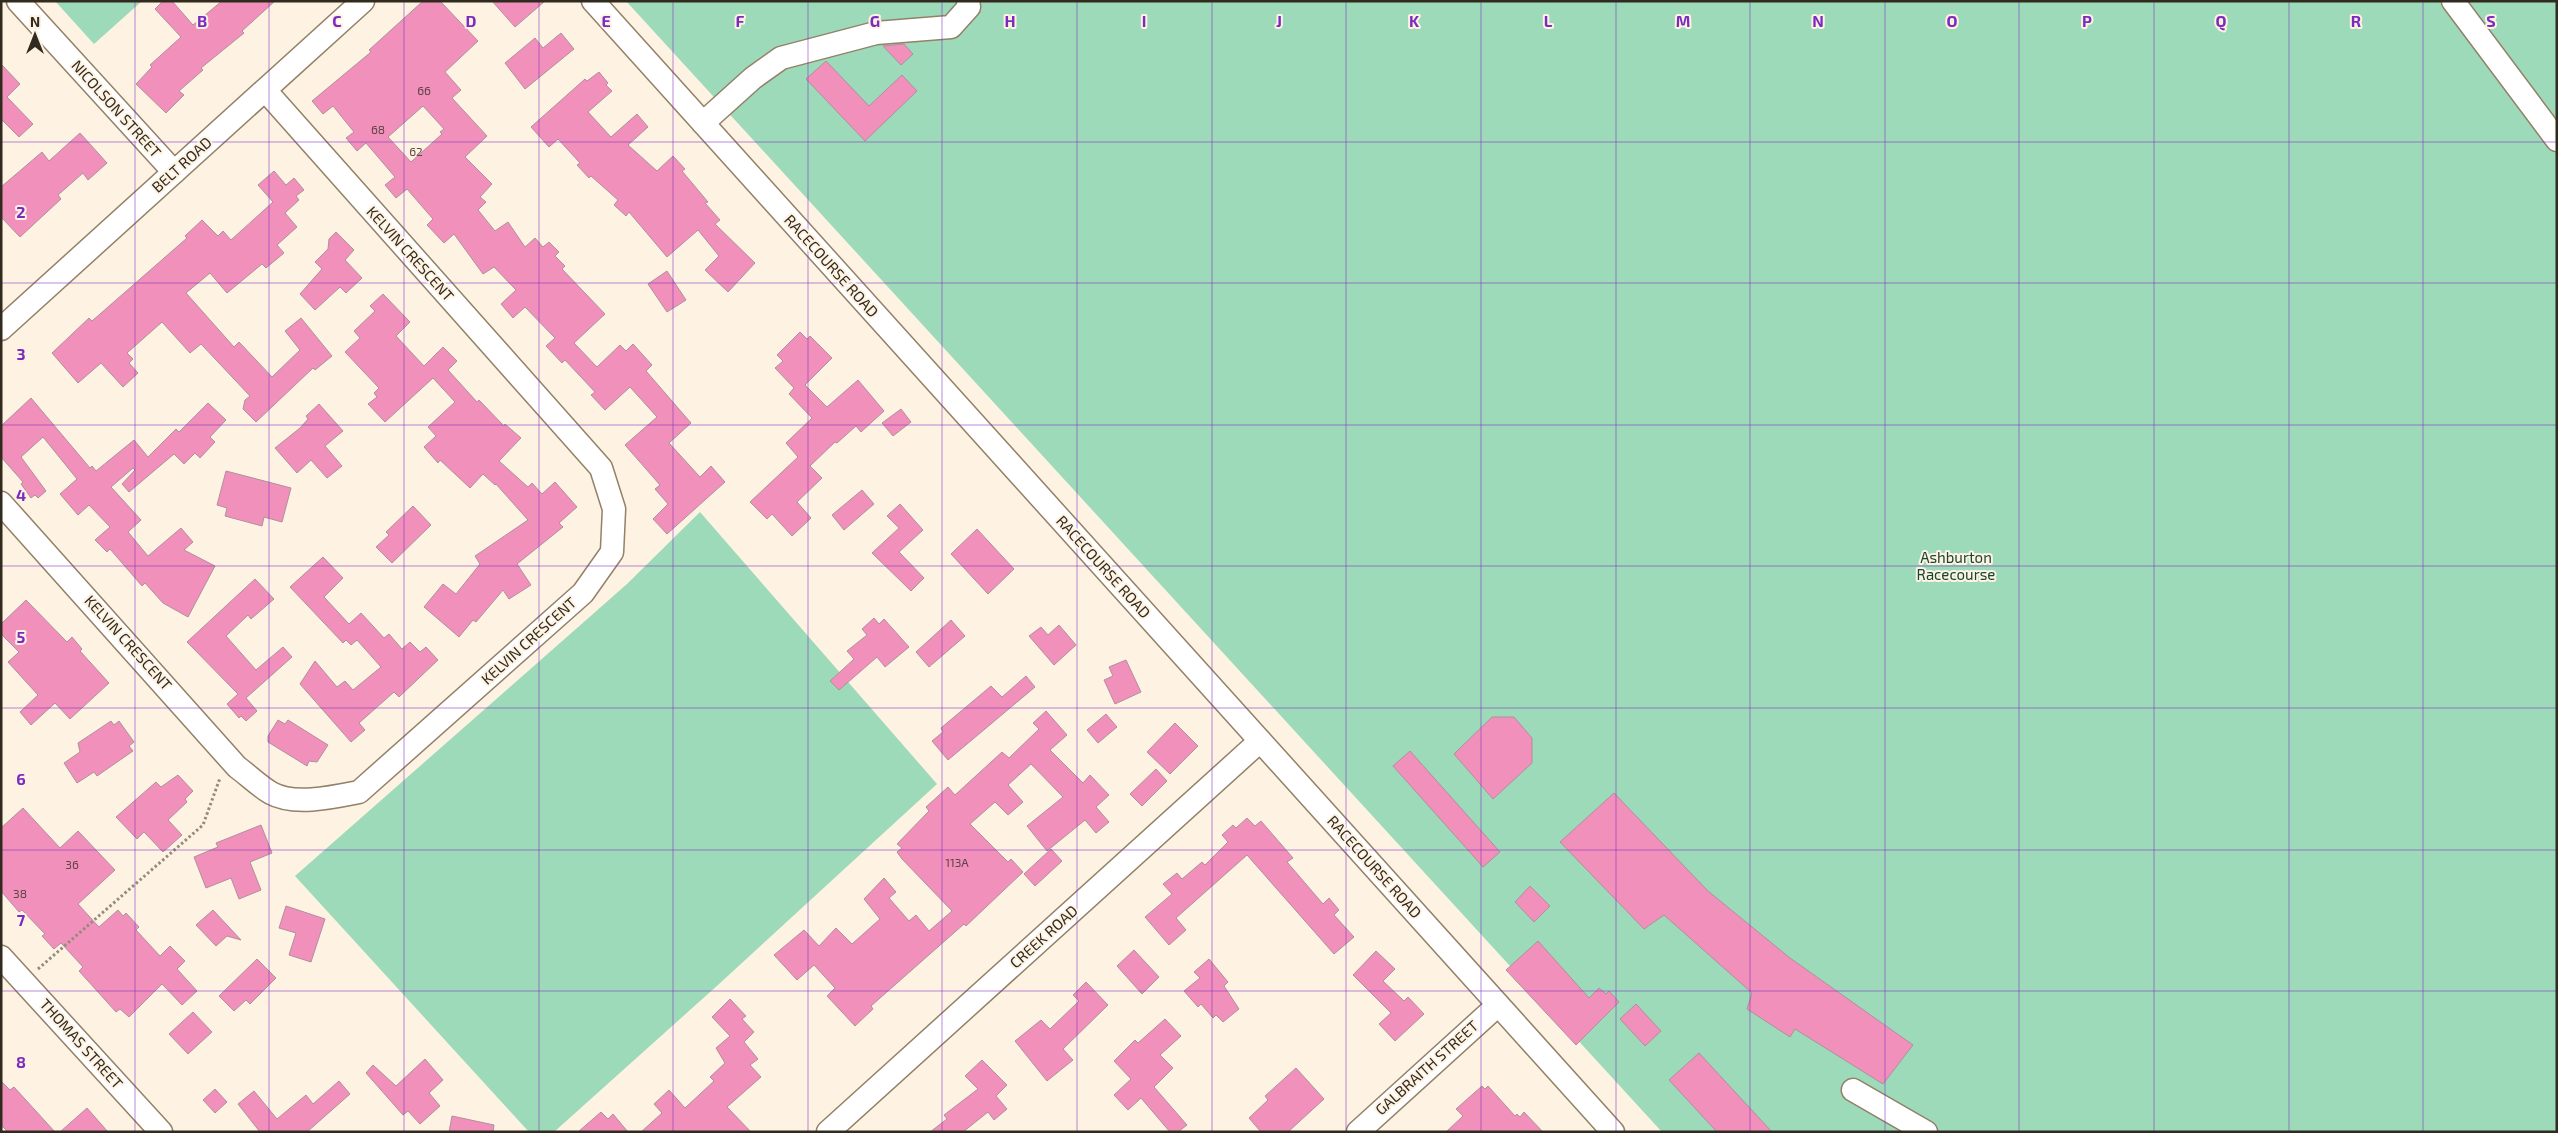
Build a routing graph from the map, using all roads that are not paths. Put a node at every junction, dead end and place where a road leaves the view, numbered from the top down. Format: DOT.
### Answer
graph roads {
  1 [pos="18,1"];
  2 [pos="363,1"];
  3 [pos="593,1"];
  4 [pos="968,1"];
  5 [pos="2453,1"];
  6 [pos="265,90"];
  7 [pos="703,123"];
  8 [pos="2557,140"];
  9 [pos="174,172"];
  10 [pos="1,329"];
  11 [pos="1,503"];
  12 [pos="1260,742"];
  13 [pos="1,957"];
  14 [pos="1498,1005"];
  15 [pos="1853,1090"];
  16 [pos="161,1132"];
  17 [pos="828,1132"];
  18 [pos="1358,1132"];
  19 [pos="1613,1132"];
  20 [pos="1926,1132"];
  1 -- 9 [label="street, NICOLSON STREET"];
  2 -- 6 [label="street, BELT ROAD"];
  3 -- 7 [label="street, RACECOURSE ROAD"];
  4 -- 7 [label="street"];
  5 -- 8 [label="street"];
  6 -- 9 [label="street, BELT ROAD"];
  6 -- 11 [label="street, KELVIN CRESCENT"];
  7 -- 12 [label="street, RACECOURSE ROAD"];
  9 -- 10 [label="street, BELT ROAD"];
  12 -- 14 [label="street, RACECOURSE ROAD"];
  12 -- 17 [label="street, CREEK ROAD"];
  13 -- 16 [label="street, THOMAS STREET"];
  14 -- 18 [label="street, GALBRAITH STREET"];
  14 -- 19 [label="street, RACECOURSE ROAD"];
  15 -- 20 [label="street"];
}
